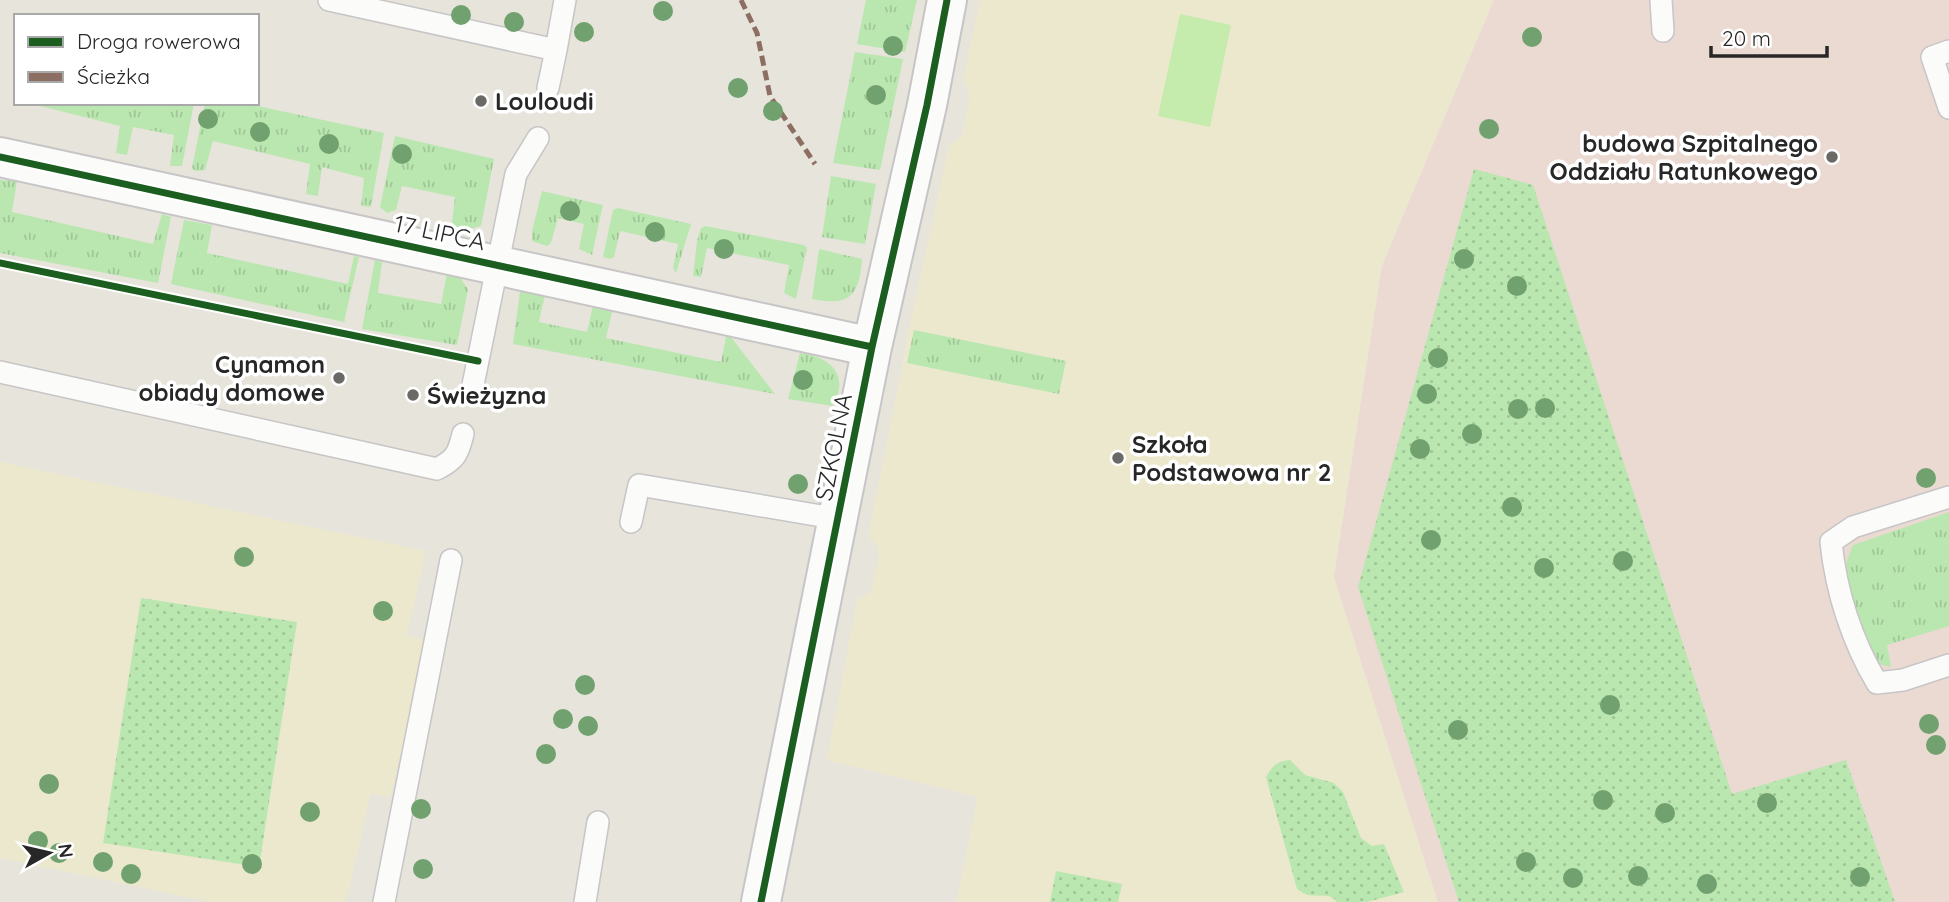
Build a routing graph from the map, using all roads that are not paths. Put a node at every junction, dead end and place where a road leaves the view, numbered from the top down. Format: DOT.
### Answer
graph roads {
  1 [pos="329,0"];
  2 [pos="565,0"];
  3 [pos="947,0"];
  4 [pos="1661,0"];
  5 [pos="1663,32"];
  6 [pos="556,50"];
  7 [pos="1941,54"];
  8 [pos="548,88"];
  9 [pos="1949,108"];
  10 [pos="538,138"];
  11 [pos="0,156"];
  12 [pos="498,264"];
  13 [pos="872,347"];
  14 [pos="0,372"];
  15 [pos="473,385"];
  16 [pos="463,434"];
  17 [pos="1949,497"];
  18 [pos="839,519"];
  19 [pos="631,522"];
  20 [pos="451,560"];
  21 [pos="1949,665"];
  22 [pos="597,822"];
  23 [pos="384,902"];
  24 [pos="585,902"];
  25 [pos="761,902"];
  1 -- 6 [label="lane"];
  2 -- 6 [label="lane"];
  3 -- 13 [label="street, SZKOLNA"];
  4 -- 5 [label="lane"];
  6 -- 8 [label="lane"];
  7 -- 9 [label="lane"];
  10 -- 12 [label="lane"];
  11 -- 12 [label="street, 17 LIPCA"];
  12 -- 13 [label="street, 17 LIPCA"];
  12 -- 15 [label="lane"];
  13 -- 18 [label="street, SZKOLNA"];
  14 -- 16 [label="lane"];
  17 -- 21 [label="lane"];
  18 -- 19 [label="lane"];
  18 -- 25 [label="street, SZKOLNA"];
  20 -- 23 [label="lane"];
  22 -- 24 [label="lane"];
}
